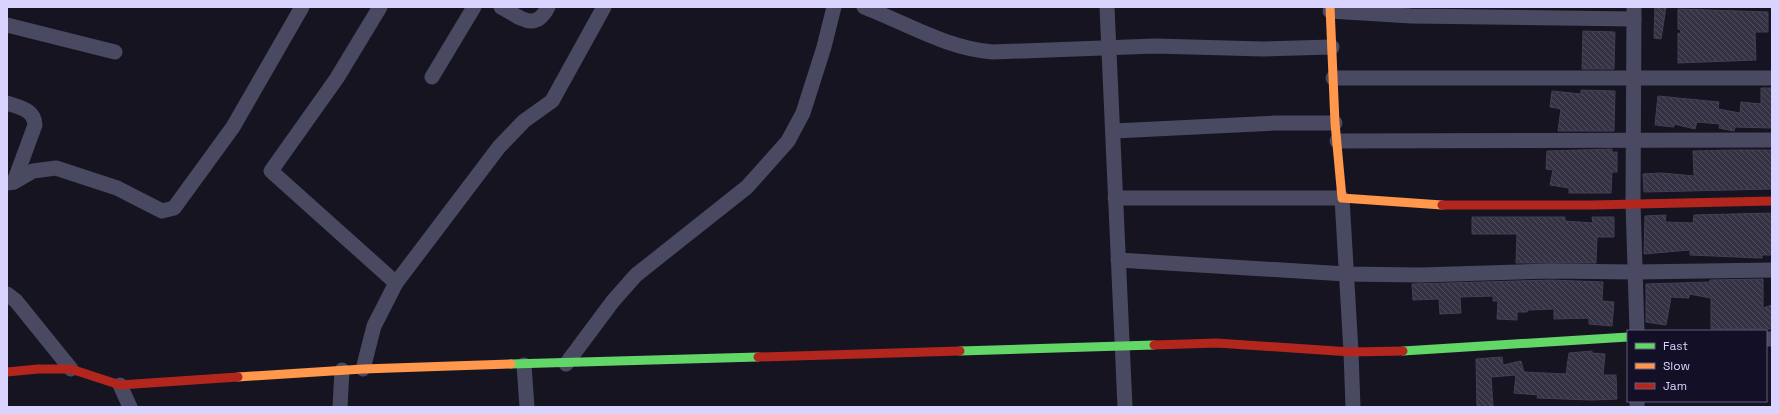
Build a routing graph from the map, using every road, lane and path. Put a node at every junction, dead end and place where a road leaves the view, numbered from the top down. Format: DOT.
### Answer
graph roads {
  1 [pos="302,7"];
  2 [pos="380,7"];
  3 [pos="474,7"];
  4 [pos="501,7"];
  5 [pos="548,7"];
  6 [pos="604,7"];
  7 [pos="834,7"];
  8 [pos="864,7"];
  9 [pos="1108,7"];
  10 [pos="1330,9"];
  11 [pos="1634,13"];
  12 [pos="7,25"];
  13 [pos="1332,47"];
  14 [pos="1110,48"];
  15 [pos="115,52"];
  16 [pos="432,77"];
  17 [pos="1634,77"];
  18 [pos="1333,78"];
  19 [pos="1772,78"];
  20 [pos="7,103"];
  21 [pos="1336,123"];
  22 [pos="1114,131"];
  23 [pos="1634,140"];
  24 [pos="1772,140"];
  25 [pos="1337,141"];
  26 [pos="10,182"];
  27 [pos="1115,198"];
  28 [pos="1342,198"];
  29 [pos="1772,201"];
  30 [pos="1633,203"];
  31 [pos="1118,260"];
  32 [pos="1772,270"];
  33 [pos="1636,272"];
  34 [pos="1346,274"];
  35 [pos="396,282"];
  36 [pos="7,294"];
  37 [pos="1637,330"];
  38 [pos="1627,337"];
  39 [pos="1123,347"];
  40 [pos="1351,352"];
  41 [pos="566,364"];
  42 [pos="524,365"];
  43 [pos="363,369"];
  44 [pos="71,370"];
  45 [pos="342,370"];
  46 [pos="7,372"];
  47 [pos="120,385"];
  48 [pos="130,407"];
  49 [pos="340,407"];
  50 [pos="527,407"];
  51 [pos="1125,407"];
  52 [pos="1353,407"];
  1 -- 26 [label="street"];
  2 -- 35 [label="street"];
  3 -- 16 [label="street"];
  4 -- 5 [label="street"];
  6 -- 35 [label="street"];
  7 -- 41 [label="street"];
  8 -- 14 [label="street"];
  9 -- 14 [label="street"];
  10 -- 11 [label="street"];
  10 -- 13 [label="street"];
  11 -- 17 [label="street"];
  12 -- 15 [label="street"];
  13 -- 14 [label="street"];
  13 -- 18 [label="street"];
  14 -- 22 [label="street"];
  17 -- 18 [label="street"];
  17 -- 19 [label="street"];
  17 -- 23 [label="street"];
  18 -- 21 [label="street"];
  20 -- 26 [label="street"];
  21 -- 22 [label="street"];
  21 -- 25 [label="street"];
  22 -- 27 [label="street"];
  23 -- 24 [label="street"];
  23 -- 25 [label="street"];
  23 -- 30 [label="street"];
  25 -- 28 [label="street"];
  27 -- 28 [label="street"];
  27 -- 31 [label="street"];
  28 -- 30 [label="street"];
  28 -- 34 [label="street"];
  29 -- 30 [label="street"];
  30 -- 33 [label="street"];
  31 -- 34 [label="street"];
  31 -- 39 [label="street"];
  32 -- 33 [label="street"];
  33 -- 34 [label="street"];
  33 -- 37 [label="street"];
  34 -- 40 [label="street"];
  35 -- 43 [label="street"];
  36 -- 44 [label="street"];
  38 -- 40 [label="street"];
  39 -- 40 [label="street"];
  39 -- 41 [label="street"];
  39 -- 51 [label="street"];
  40 -- 52 [label="street"];
  41 -- 42 [label="street"];
  42 -- 43 [label="street"];
  42 -- 50 [label="street"];
  43 -- 45 [label="street"];
  44 -- 46 [label="street"];
  44 -- 47 [label="street"];
  45 -- 47 [label="street"];
  45 -- 49 [label="street"];
  47 -- 48 [label="street"];
}
